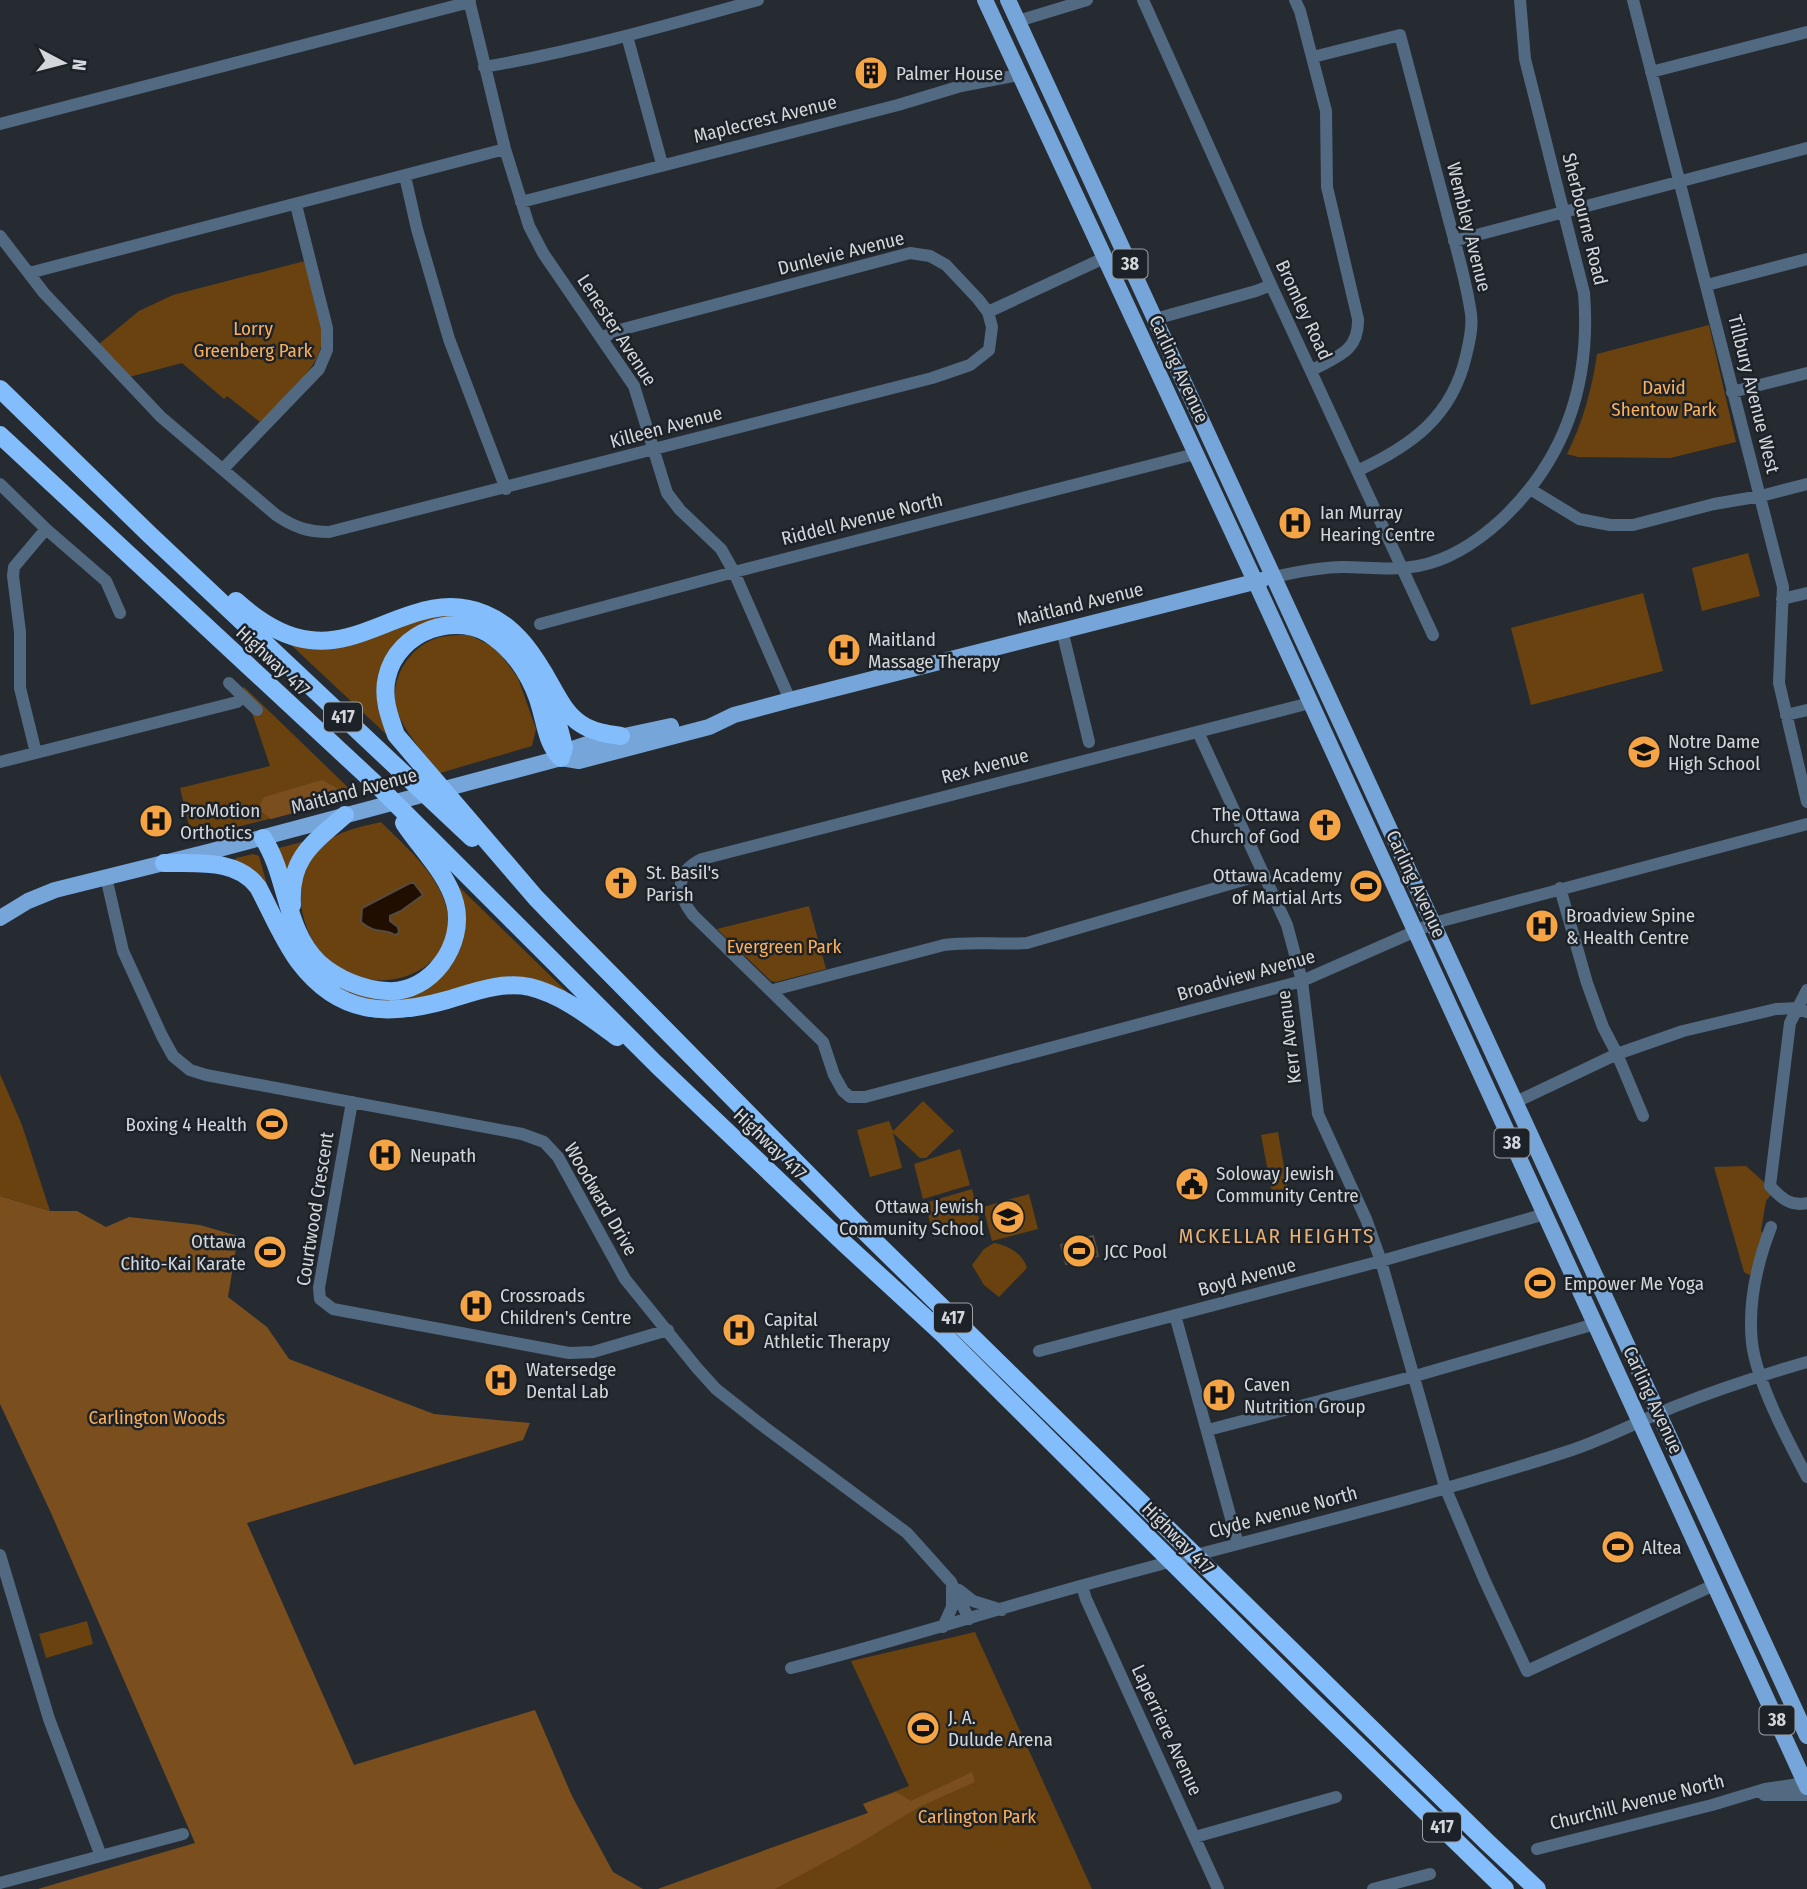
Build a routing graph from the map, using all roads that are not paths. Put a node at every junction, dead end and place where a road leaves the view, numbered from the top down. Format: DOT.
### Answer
graph roads {
  1 [pos="758,0"];
  2 [pos="985,0"];
  3 [pos="1008,0"];
  4 [pos="1087,0"];
  5 [pos="1143,0"];
  6 [pos="1295,0"];
  7 [pos="1520,0"];
  8 [pos="1633,0"];
  9 [pos="470,1"];
  10 [pos="1018,21"];
  11 [pos="1807,32"];
  12 [pos="627,36"];
  13 [pos="1313,57"];
  14 [pos="485,67"];
  15 [pos="1651,72"];
  16 [pos="1020,75"];
  17 [pos="0,124"];
  18 [pos="1807,148"];
  19 [pos="505,149"];
  20 [pos="662,164"];
  21 [pos="405,176"];
  22 [pos="1679,182"];
  23 [pos="521,202"];
  24 [pos="296,205"];
  25 [pos="1565,212"];
  26 [pos="0,236"];
  27 [pos="1454,240"];
  28 [pos="1104,258"];
  29 [pos="1807,259"];
  30 [pos="29,273"];
  31 [pos="1271,285"];
  32 [pos="1707,285"];
  33 [pos="988,312"];
  34 [pos="1155,319"];
  35 [pos="602,339"];
  36 [pos="1312,370"];
  37 [pos="1807,373"];
  38 [pos="0,390"];
  39 [pos="1732,392"];
  40 [pos="0,435"];
  41 [pos="654,450"];
  42 [pos="1195,454"];
  43 [pos="223,469"];
  44 [pos="1357,471"];
  45 [pos="0,484"];
  46 [pos="1807,484"];
  47 [pos="506,489"];
  48 [pos="1530,489"];
  49 [pos="1761,496"];
  50 [pos="46,529"];
  51 [pos="149,534"];
  52 [pos="1401,568"];
  53 [pos="734,572"];
  54 [pos="1274,577"];
  55 [pos="1255,582"];
  56 [pos="1807,593"];
  57 [pos="1782,599"];
  58 [pos="120,613"];
  59 [pos="540,624"];
  60 [pos="1062,631"];
  61 [pos="1433,635"];
  62 [pos="536,660"];
  63 [pos="229,683"];
  64 [pos="243,696"];
  65 [pos="790,700"];
  66 [pos="1310,703"];
  67 [pos="257,710"];
  68 [pos="1807,710"];
  69 [pos="734,715"];
  70 [pos="1786,715"];
  71 [pos="1198,732"];
  72 [pos="621,736"];
  73 [pos="1089,742"];
  74 [pos="36,753"];
  75 [pos="561,758"];
  76 [pos="0,762"];
  77 [pos="381,789"];
  78 [pos="1807,802"];
  79 [pos="345,815"];
  80 [pos="1807,824"];
  81 [pos="263,838"];
  82 [pos="164,863"];
  83 [pos="1264,874"];
  84 [pos="106,877"];
  85 [pos="1560,888"];
  86 [pos="536,898"];
  87 [pos="0,918"];
  88 [pos="293,923"];
  89 [pos="1434,923"];
  90 [pos="1415,931"];
  91 [pos="287,941"];
  92 [pos="1302,981"];
  93 [pos="773,990"];
  94 [pos="1807,990"];
  95 [pos="1801,1010"];
  96 [pos="1618,1054"];
  97 [pos="656,1064"];
  98 [pos="352,1102"];
  99 [pos="1516,1102"];
  100 [pos="1643,1116"];
  101 [pos="1807,1203"];
  102 [pos="1545,1214"];
  103 [pos="1770,1227"];
  104 [pos="1381,1261"];
  105 [pos="1175,1315"];
  106 [pos="1595,1324"];
  107 [pos="668,1330"];
  108 [pos="1040,1351"];
  109 [pos="1807,1362"];
  110 [pos="1761,1375"];
  111 [pos="1415,1376"];
  112 [pos="1660,1415"];
  113 [pos="1640,1423"];
  114 [pos="1208,1430"];
  115 [pos="1807,1477"];
  116 [pos="1446,1487"];
  117 [pos="1238,1544"];
  118 [pos="0,1555"];
  119 [pos="951,1582"];
  120 [pos="1714,1585"];
  121 [pos="1082,1586"];
  122 [pos="1003,1610"];
  123 [pos="969,1619"];
  124 [pos="943,1627"];
  125 [pos="792,1668"];
  126 [pos="1807,1736"];
  127 [pos="1807,1787"];
  128 [pos="1336,1797"];
  129 [pos="183,1834"];
  130 [pos="1195,1837"];
  131 [pos="1537,1849"];
  132 [pos="100,1856"];
  133 [pos="1430,1874"];
  134 [pos="0,1883"];
  135 [pos="1218,1889"];
  136 [pos="1373,1889"];
  137 [pos="1505,1889"];
  138 [pos="1537,1889"];
  1 -- 12 [label="street"];
  2 -- 16 [label="main road, Carling Avenue / 38"];
  3 -- 10 [label="main road, Carling Avenue / 38"];
  4 -- 10 [label="street"];
  5 -- 31 [label="street, Bromley Road"];
  6 -- 13 [label="street"];
  7 -- 25 [label="street, Sherbourne Road"];
  8 -- 15 [label="street, Tillbury Avenue West"];
  9 -- 14 [label="street, Lenester Avenue"];
  9 -- 17 [label="street"];
  10 -- 34 [label="main road, Carling Avenue / 38"];
  11 -- 15 [label="street"];
  12 -- 14 [label="street"];
  12 -- 20 [label="street"];
  13 -- 27 [label="street, Wembley Avenue"];
  13 -- 36 [label="street"];
  14 -- 19 [label="street, Lenester Avenue"];
  15 -- 22 [label="street, Tillbury Avenue West"];
  16 -- 20 [label="street, Maplecrest Avenue"];
  16 -- 28 [label="main road, Carling Avenue / 38"];
  18 -- 22 [label="street"];
  19 -- 21 [label="street"];
  19 -- 23 [label="street, Lenester Avenue"];
  20 -- 23 [label="street, Maplecrest Avenue"];
  21 -- 24 [label="street"];
  21 -- 47 [label="street"];
  22 -- 25 [label="street"];
  22 -- 32 [label="street, Tillbury Avenue West"];
  23 -- 35 [label="street, Lenester Avenue"];
  24 -- 30 [label="street"];
  24 -- 43 [label="street"];
  25 -- 27 [label="street"];
  25 -- 48 [label="street, Sherbourne Road"];
  26 -- 30 [label="street"];
  27 -- 44 [label="street, Wembley Avenue"];
  28 -- 33 [label="street"];
  28 -- 42 [label="main road, Carling Avenue / 38"];
  29 -- 32 [label="street"];
  30 -- 43 [label="street"];
  31 -- 34 [label="street"];
  31 -- 36 [label="street, Bromley Road"];
  32 -- 39 [label="street, Tillbury Avenue West"];
  33 -- 35 [label="street, Dunlevie Avenue"];
  33 -- 41 [label="street, Killeen Avenue"];
  34 -- 54 [label="main road, Carling Avenue / 38"];
  35 -- 41 [label="street, Lenester Avenue"];
  36 -- 44 [label="street, Bromley Road"];
  37 -- 39 [label="street"];
  38 -- 51 [label="highway, 417"];
  39 -- 49 [label="street, Tillbury Avenue West"];
  40 -- 77 [label="highway, Highway 417 / 417"];
  41 -- 47 [label="street, Killeen Avenue"];
  41 -- 53 [label="street, Lenester Avenue"];
  42 -- 53 [label="street, Riddell Avenue North"];
  42 -- 55 [label="main road, Carling Avenue / 38"];
  43 -- 47 [label="street, Killeen Avenue"];
  44 -- 52 [label="street, Bromley Road"];
  45 -- 50 [label="street"];
  46 -- 49 [label="street"];
  48 -- 49 [label="street"];
  48 -- 52 [label="street, Sherbourne Road"];
  49 -- 57 [label="street, Tillbury Avenue West"];
  50 -- 58 [label="street"];
  50 -- 74 [label="street"];
  51 -- 62 [label="highway"];
  51 -- 86 [label="highway, 417"];
  52 -- 54 [label="street, Sherbourne Road"];
  52 -- 61 [label="street, Bromley Road"];
  53 -- 59 [label="street, Riddell Avenue North"];
  53 -- 65 [label="street, Lenester Avenue"];
  54 -- 55 [label="main road, Maitland Avenue"];
  54 -- 89 [label="main road, Carling Avenue / 38"];
  55 -- 60 [label="main road, Maitland Avenue"];
  55 -- 66 [label="main road, Carling Avenue / 38"];
  56 -- 57 [label="street"];
  57 -- 70 [label="street, Tillbury Avenue West"];
  60 -- 65 [label="main road, Maitland Avenue"];
  60 -- 73 [label="street"];
  62 -- 72 [label="highway"];
  62 -- 75 [label="highway"];
  63 -- 64 [label="street"];
  64 -- 67 [label="street"];
  64 -- 74 [label="street"];
  65 -- 69 [label="main road, Maitland Avenue"];
  66 -- 71 [label="street, Rex Avenue"];
  66 -- 90 [label="main road, Carling Avenue / 38"];
  68 -- 70 [label="street"];
  69 -- 72 [label="main road, Maitland Avenue"];
  69 -- 75 [label="main road, Maitland Avenue"];
  70 -- 78 [label="street, Tillbury Avenue West"];
  71 -- 83 [label="street, Kerr Avenue"];
  71 -- 93 [label="street, Rex Avenue"];
  72 -- 75 [label="main road, Maitland Avenue"];
  74 -- 76 [label="street"];
  75 -- 79 [label="main road, Maitland Avenue"];
  75 -- 86 [label="highway"];
  77 -- 88 [label="highway"];
  77 -- 97 [label="highway, Highway 417 / 417"];
  79 -- 81 [label="main road, Maitland Avenue"];
  79 -- 88 [label="highway"];
  80 -- 85 [label="street, Broadview Avenue"];
  81 -- 82 [label="main road, Maitland Avenue"];
  81 -- 88 [label="highway"];
  81 -- 91 [label="highway"];
  82 -- 84 [label="main road, Maitland Avenue"];
  82 -- 91 [label="highway"];
  83 -- 92 [label="street, Kerr Avenue"];
  83 -- 93 [label="street"];
  84 -- 87 [label="main road, Maitland Avenue"];
  84 -- 98 [label="street, Woodward Drive"];
  85 -- 89 [label="street, Broadview Avenue"];
  85 -- 96 [label="street"];
  86 -- 138 [label="highway, 417"];
  89 -- 90 [label="street, Broadview Avenue"];
  89 -- 99 [label="main road, Carling Avenue / 38"];
  90 -- 92 [label="street, Broadview Avenue"];
  90 -- 102 [label="main road, Carling Avenue / 38"];
  91 -- 97 [label="highway"];
  92 -- 93 [label="street, Broadview Avenue"];
  92 -- 104 [label="street, Kerr Avenue"];
  94 -- 95 [label="street"];
  95 -- 96 [label="street"];
  95 -- 101 [label="street"];
  96 -- 99 [label="street"];
  96 -- 100 [label="street"];
  97 -- 137 [label="highway, Highway 417 / 417"];
  98 -- 107 [label="street, Woodward Drive"];
  98 -- 107 [label="street, Courtwood Crescent"];
  99 -- 112 [label="main road, Carling Avenue / 38"];
  102 -- 104 [label="street, Boyd Avenue"];
  102 -- 106 [label="main road, Carling Avenue / 38"];
  103 -- 110 [label="street"];
  104 -- 105 [label="street, Boyd Avenue"];
  104 -- 111 [label="street, Kerr Avenue"];
  105 -- 108 [label="street, Boyd Avenue"];
  105 -- 114 [label="street"];
  106 -- 111 [label="street"];
  106 -- 113 [label="main road, Carling Avenue / 38"];
  107 -- 119 [label="street, Woodward Drive"];
  109 -- 110 [label="street, Clyde Avenue North"];
  110 -- 112 [label="street, Clyde Avenue North"];
  110 -- 115 [label="street"];
  111 -- 114 [label="street"];
  111 -- 116 [label="street, Kerr Avenue"];
  112 -- 113 [label="street, Clyde Avenue North"];
  112 -- 126 [label="main road, Carling Avenue / 38"];
  113 -- 116 [label="street, Clyde Avenue North"];
  113 -- 120 [label="main road, Carling Avenue / 38"];
  114 -- 117 [label="street"];
  116 -- 117 [label="street, Clyde Avenue North"];
  116 -- 120 [label="street, Kerr Avenue"];
  117 -- 121 [label="street, Clyde Avenue North"];
  118 -- 132 [label="street"];
  119 -- 122 [label="street"];
  119 -- 123 [label="street, Woodward Drive"];
  119 -- 124 [label="street"];
  120 -- 127 [label="main road, Carling Avenue / 38"];
  121 -- 122 [label="street, Clyde Avenue North"];
  121 -- 130 [label="street, Laperriere Avenue"];
  122 -- 123 [label="street, Clyde Avenue North"];
  123 -- 124 [label="street, Clyde Avenue North"];
  124 -- 125 [label="street, Clyde Avenue North"];
  127 -- 131 [label="street, Churchill Avenue North"];
  128 -- 130 [label="street"];
  129 -- 132 [label="street"];
  130 -- 135 [label="street, Laperriere Avenue"];
  132 -- 134 [label="street"];
  133 -- 136 [label="street"];
}
